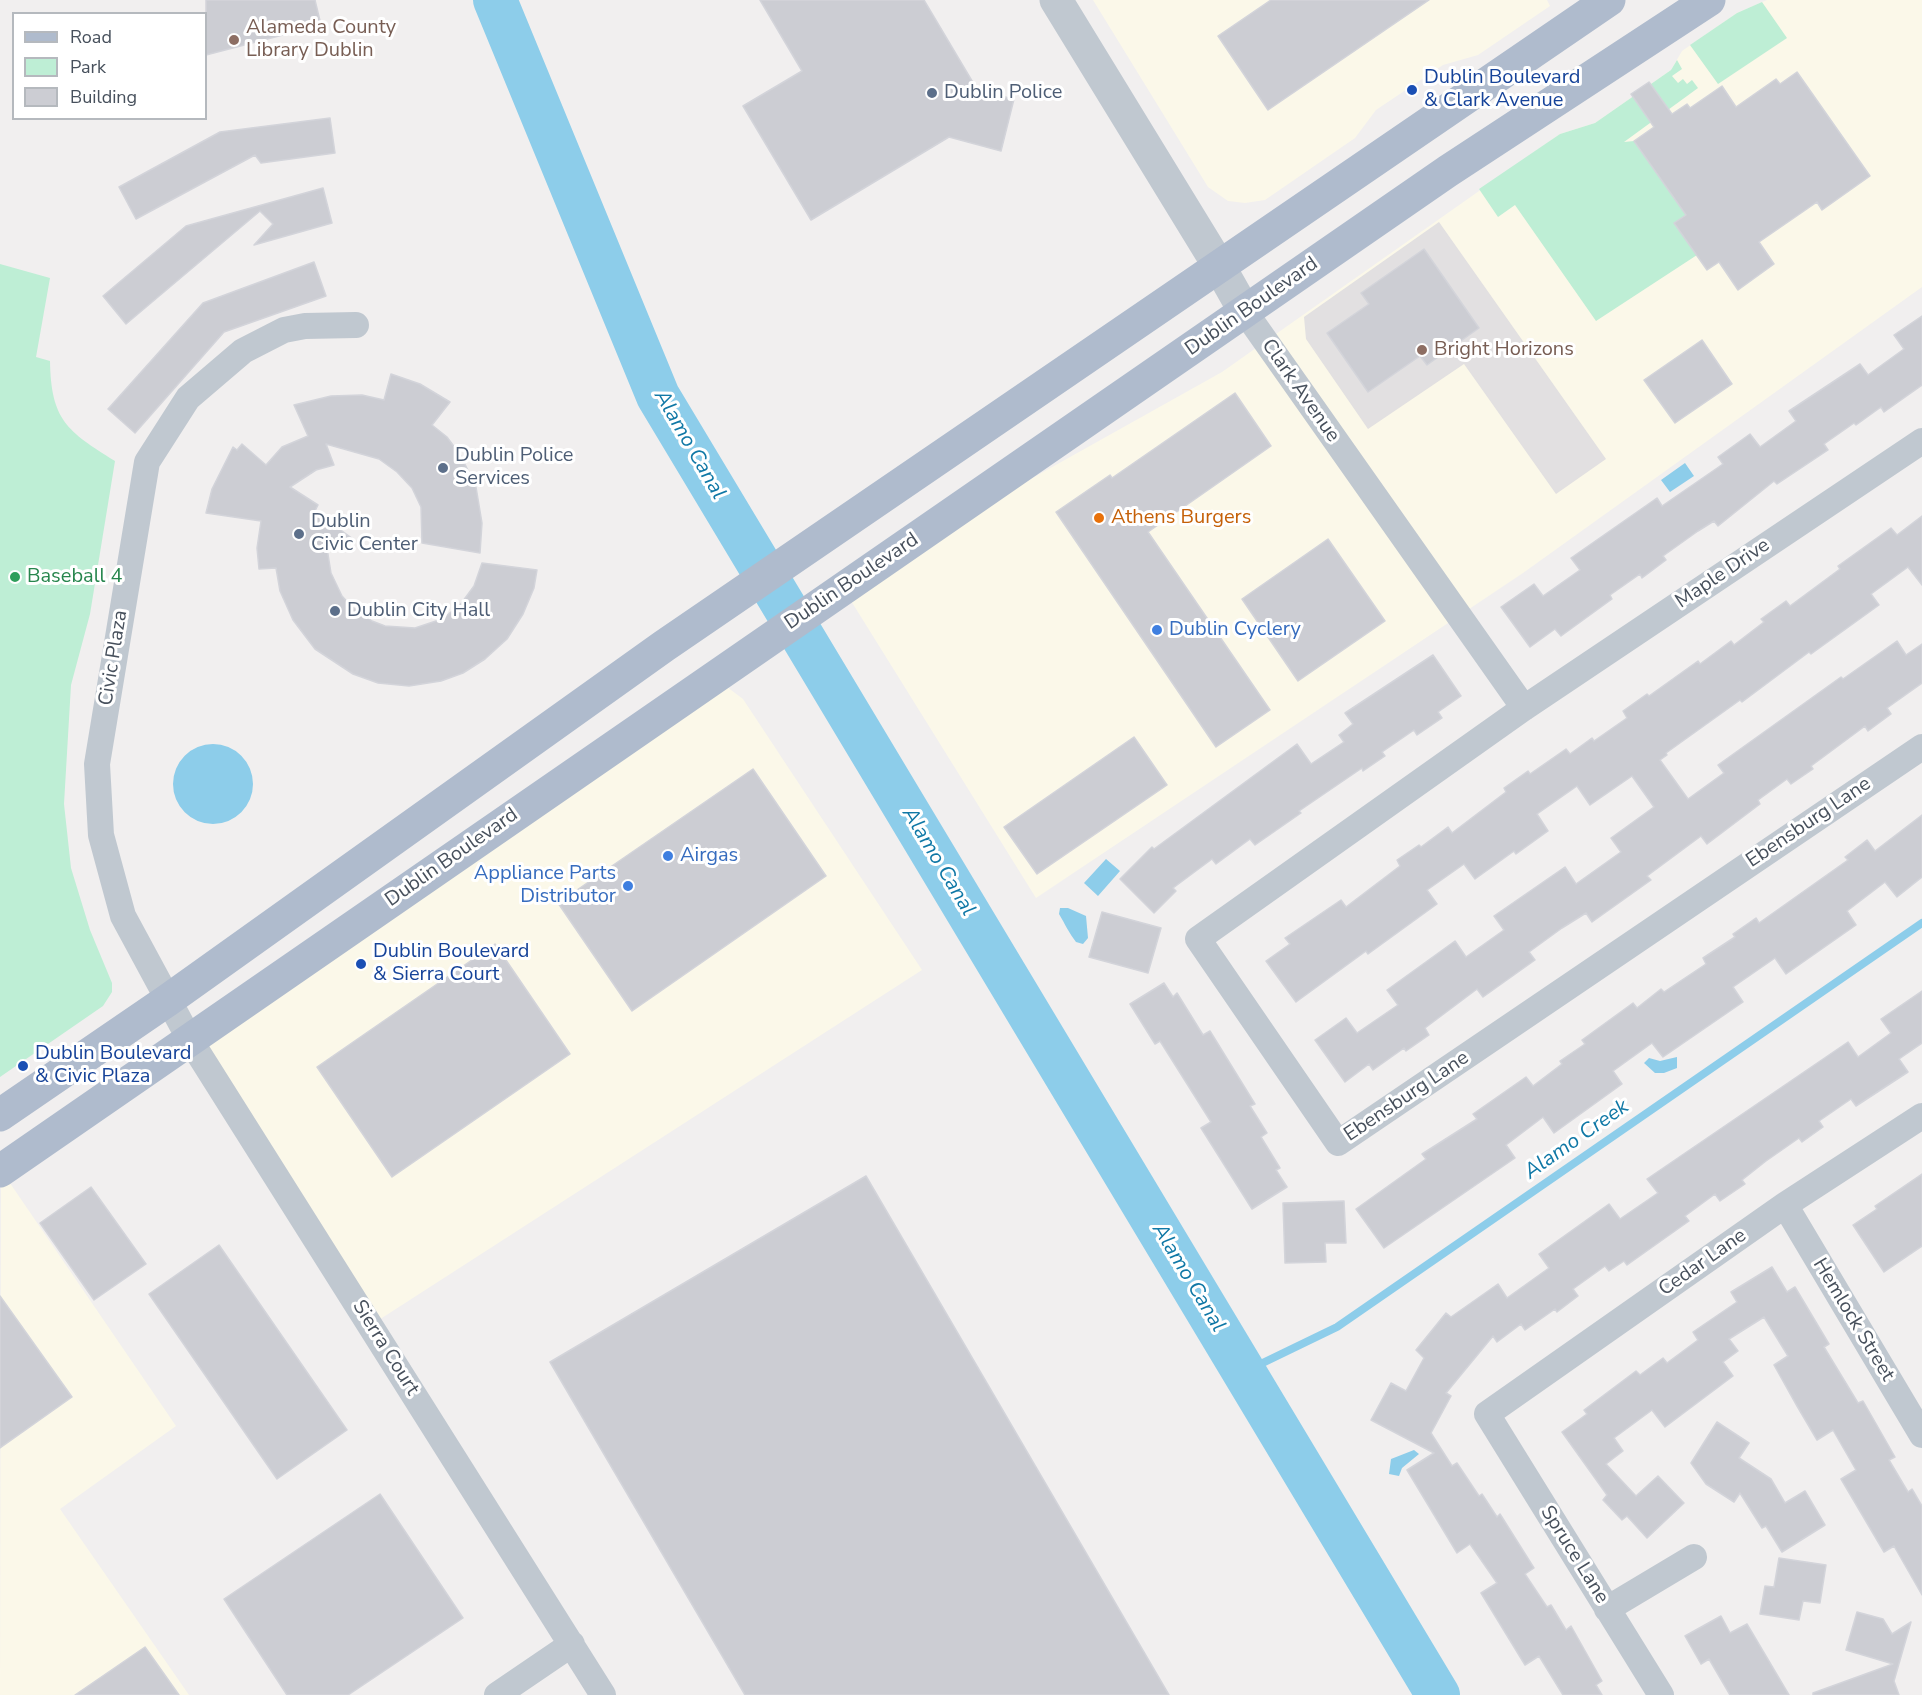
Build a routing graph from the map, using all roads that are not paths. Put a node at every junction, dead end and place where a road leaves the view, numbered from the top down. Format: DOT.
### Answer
graph roads {
  1 [pos="1056,0"];
  2 [pos="1609,0"];
  3 [pos="1708,0"];
  4 [pos="1219,266"];
  5 [pos="1245,312"];
  6 [pos="356,325"];
  7 [pos="1922,441"];
  8 [pos="1524,708"];
  9 [pos="1922,747"];
  10 [pos="168,1000"];
  11 [pos="190,1040"];
  12 [pos="0,1115"];
  13 [pos="1922,1116"];
  14 [pos="0,1171"];
  15 [pos="1785,1205"];
  16 [pos="1914,1405"];
  17 [pos="1487,1414"];
  18 [pos="1922,1435"];
  19 [pos="1694,1557"];
  20 [pos="1607,1609"];
  21 [pos="573,1644"];
  22 [pos="497,1695"];
  23 [pos="603,1695"];
  24 [pos="1661,1695"];
  1 -- 4 [label="street, Clark Avenue"];
  2 -- 4 [label="main road"];
  3 -- 5 [label="main road, Dublin Boulevard"];
  4 -- 5 [label="street, Clark Avenue"];
  4 -- 10 [label="main road"];
  5 -- 8 [label="street, Clark Avenue"];
  5 -- 11 [label="main road, Dublin Boulevard"];
  6 -- 10 [label="street, Civic Plaza"];
  7 -- 8 [label="street, Maple Drive"];
  8 -- 9 [label="street, Ebensburg Lane"];
  10 -- 11 [label="street, Sierra Court"];
  10 -- 12 [label="main road"];
  11 -- 14 [label="main road, Dublin Boulevard"];
  11 -- 21 [label="street, Sierra Court"];
  13 -- 15 [label="street, Cedar Lane"];
  15 -- 16 [label="street, Hemlock Street"];
  15 -- 17 [label="street, Cedar Lane"];
  16 -- 18 [label="street, Hemlock Street"];
  17 -- 20 [label="street, Spruce Lane"];
  19 -- 20 [label="street"];
  20 -- 24 [label="street, Spruce Lane"];
  21 -- 22 [label="street"];
  21 -- 23 [label="street, Sierra Court"];
}
